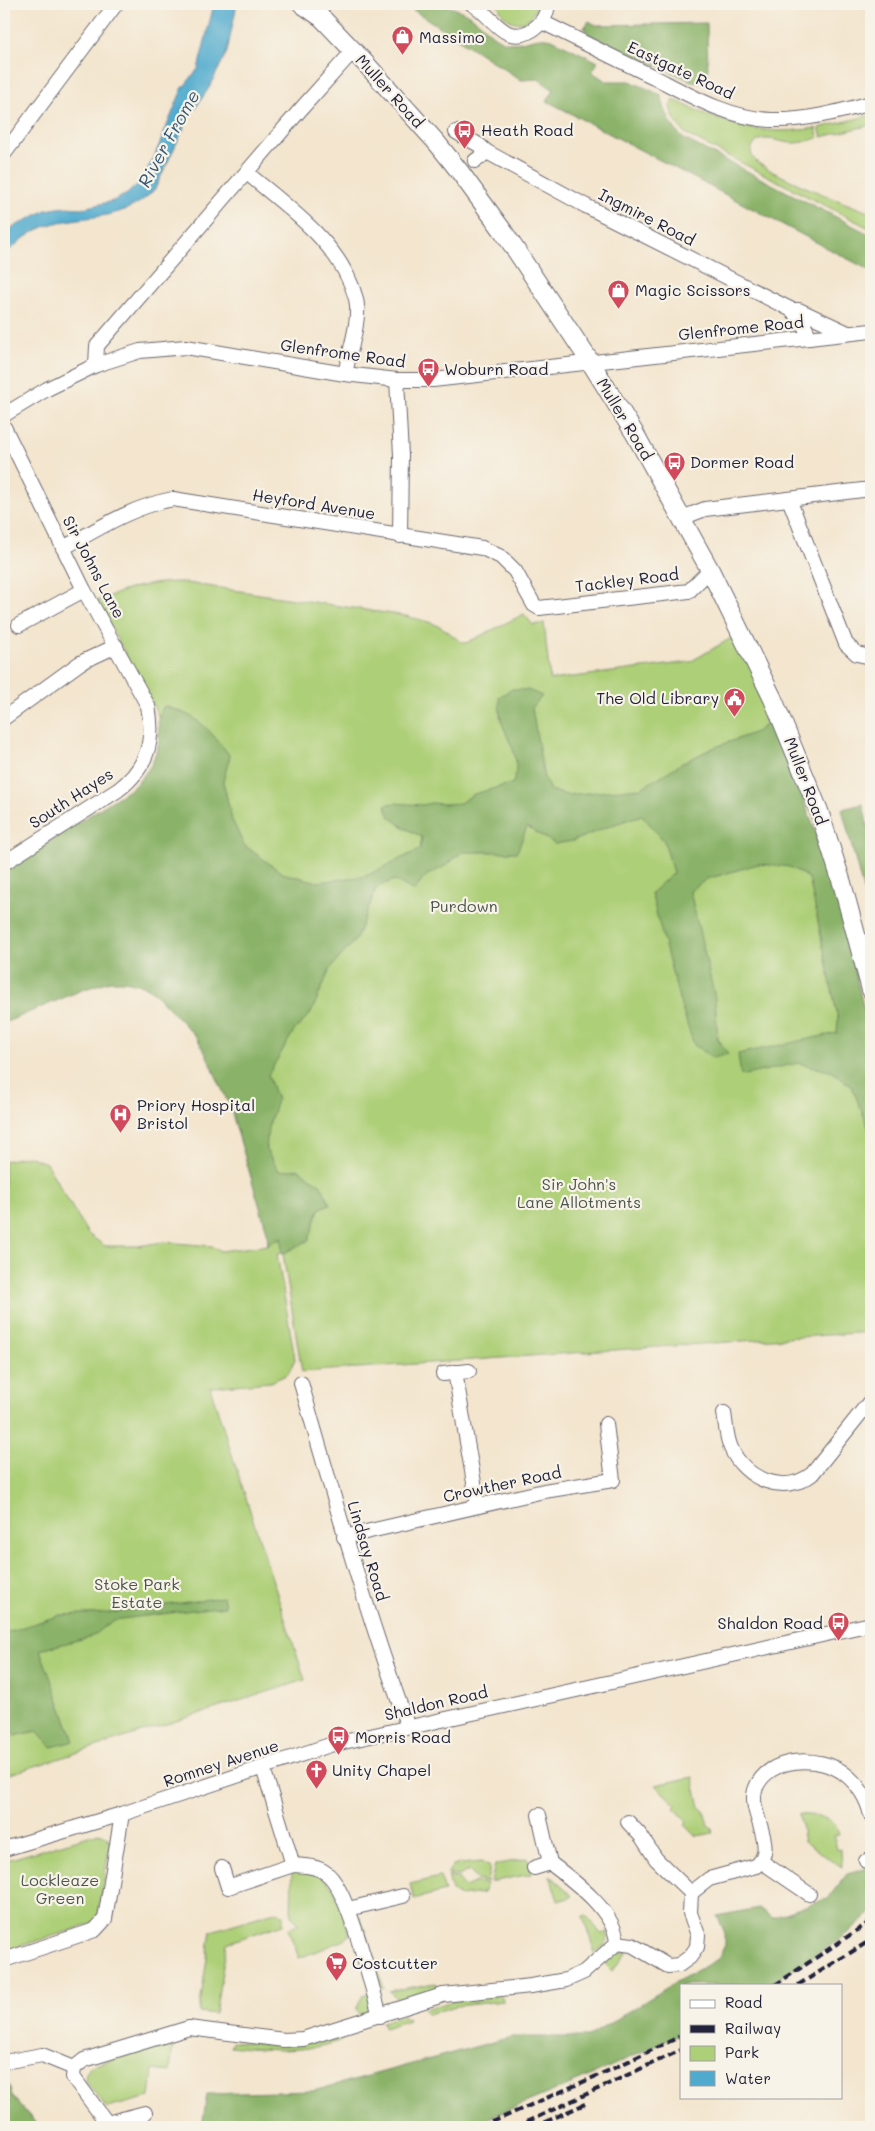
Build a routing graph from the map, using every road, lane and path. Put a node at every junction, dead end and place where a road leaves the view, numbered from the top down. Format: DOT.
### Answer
graph roads {
  1 [pos="116,4"];
  2 [pos="302,4"];
  3 [pos="472,4"];
  4 [pos="486,4"];
  5 [pos="548,4"];
  6 [pos="319,11"];
  7 [pos="490,19"];
  8 [pos="542,22"];
  9 [pos="353,51"];
  10 [pos="871,103"];
  11 [pos="456,132"];
  12 [pos="487,152"];
  13 [pos="4,154"];
  14 [pos="475,161"];
  15 [pos="247,173"];
  16 [pos="792,310"];
  17 [pos="871,331"];
  18 [pos="848,334"];
  19 [pos="810,338"];
  20 [pos="591,362"];
  21 [pos="96,365"];
  22 [pos="345,374"];
  23 [pos="397,380"];
  24 [pos="4,415"];
  25 [pos="4,427"];
  26 [pos="871,489"];
  27 [pos="789,499"];
  28 [pos="682,518"];
  29 [pos="400,536"];
  30 [pos="63,548"];
  31 [pos="710,570"];
  32 [pos="84,590"];
  33 [pos="542,608"];
  34 [pos="19,625"];
  35 [pos="116,646"];
  36 [pos="871,657"];
  37 [pos="4,718"];
  38 [pos="152,723"];
  39 [pos="4,863"];
  40 [pos="871,990"];
  41 [pos="455,1372"];
  42 [pos="301,1383"];
  43 [pos="871,1400"];
  44 [pos="724,1413"];
  45 [pos="606,1424"];
  46 [pos="478,1506"];
  47 [pos="344,1537"];
  48 [pos="871,1624"];
  49 [pos="408,1727"];
  50 [pos="330,1745"];
  51 [pos="263,1768"];
  52 [pos="122,1814"];
  53 [pos="539,1815"];
  54 [pos="871,1815"];
  55 [pos="628,1822"];
  56 [pos="4,1849"];
  57 [pos="762,1862"];
  58 [pos="550,1863"];
  59 [pos="293,1865"];
  60 [pos="222,1868"];
  61 [pos="534,1868"];
  62 [pos="691,1893"];
  63 [pos="809,1894"];
  64 [pos="403,1896"];
  65 [pos="348,1909"];
  66 [pos="617,1943"];
  67 [pos="4,1960"];
  68 [pos="380,2016"];
  69 [pos="4,2062"];
  70 [pos="74,2068"];
  71 [pos="145,2113"];
  1 -- 13 [label="street"];
  2 -- 6 [label="main road, Muller Road"];
  3 -- 7 [label="street"];
  4 -- 7 [label="street"];
  5 -- 8 [label="street"];
  6 -- 9 [label="main road, Muller Road"];
  7 -- 8 [label="street"];
  8 -- 10 [label="street, Eastgate Road"];
  9 -- 15 [label="street"];
  9 -- 20 [label="main road, Muller Road"];
  11 -- 12 [label="street, Ingmire Road"];
  12 -- 14 [label="street"];
  12 -- 16 [label="street, Ingmire Road"];
  15 -- 21 [label="street"];
  15 -- 22 [label="street"];
  16 -- 18 [label="street, Ingmire Road"];
  16 -- 19 [label="street, Ingmire Road"];
  17 -- 18 [label="street, Glenfrome Road"];
  18 -- 19 [label="street, Glenfrome Road"];
  19 -- 20 [label="street, Glenfrome Road"];
  20 -- 23 [label="street, Glenfrome Road"];
  20 -- 28 [label="main road, Muller Road"];
  21 -- 22 [label="street, Glenfrome Road"];
  21 -- 24 [label="street, Glenfrome Road"];
  22 -- 23 [label="street, Glenfrome Road"];
  23 -- 29 [label="street"];
  25 -- 30 [label="street, Sir Johns Lane"];
  26 -- 27 [label="street"];
  27 -- 28 [label="street"];
  27 -- 36 [label="street"];
  28 -- 31 [label="main road, Muller Road"];
  29 -- 30 [label="street, Heyford Avenue"];
  29 -- 33 [label="street, Heyford Avenue"];
  30 -- 32 [label="street, Sir Johns Lane"];
  31 -- 33 [label="street, Tackley Road"];
  31 -- 40 [label="main road, Muller Road"];
  32 -- 34 [label="street"];
  32 -- 35 [label="street, Sir Johns Lane"];
  35 -- 37 [label="street"];
  35 -- 38 [label="street, Sir Johns Lane"];
  38 -- 39 [label="street, South Hayes"];
  41 -- 46 [label="street"];
  42 -- 47 [label="street, Lindsay Road"];
  43 -- 44 [label="street"];
  45 -- 46 [label="street, Crowther Road"];
  46 -- 47 [label="street, Crowther Road"];
  47 -- 49 [label="street, Lindsay Road"];
  48 -- 49 [label="street, Shaldon Road"];
  49 -- 50 [label="street, Shaldon Road"];
  50 -- 51 [label="street, Romney Avenue"];
  51 -- 52 [label="street, Romney Avenue"];
  51 -- 59 [label="street"];
  52 -- 56 [label="street, Romney Avenue"];
  52 -- 67 [label="street"];
  53 -- 58 [label="street"];
  54 -- 57 [label="street"];
  55 -- 62 [label="street"];
  57 -- 62 [label="street"];
  57 -- 63 [label="street"];
  58 -- 61 [label="street"];
  58 -- 66 [label="street"];
  59 -- 60 [label="street"];
  59 -- 65 [label="street"];
  62 -- 66 [label="street"];
  64 -- 65 [label="street"];
  65 -- 68 [label="street"];
  66 -- 68 [label="street"];
  68 -- 70 [label="street"];
  69 -- 70 [label="street"];
  70 -- 71 [label="street"];
}
